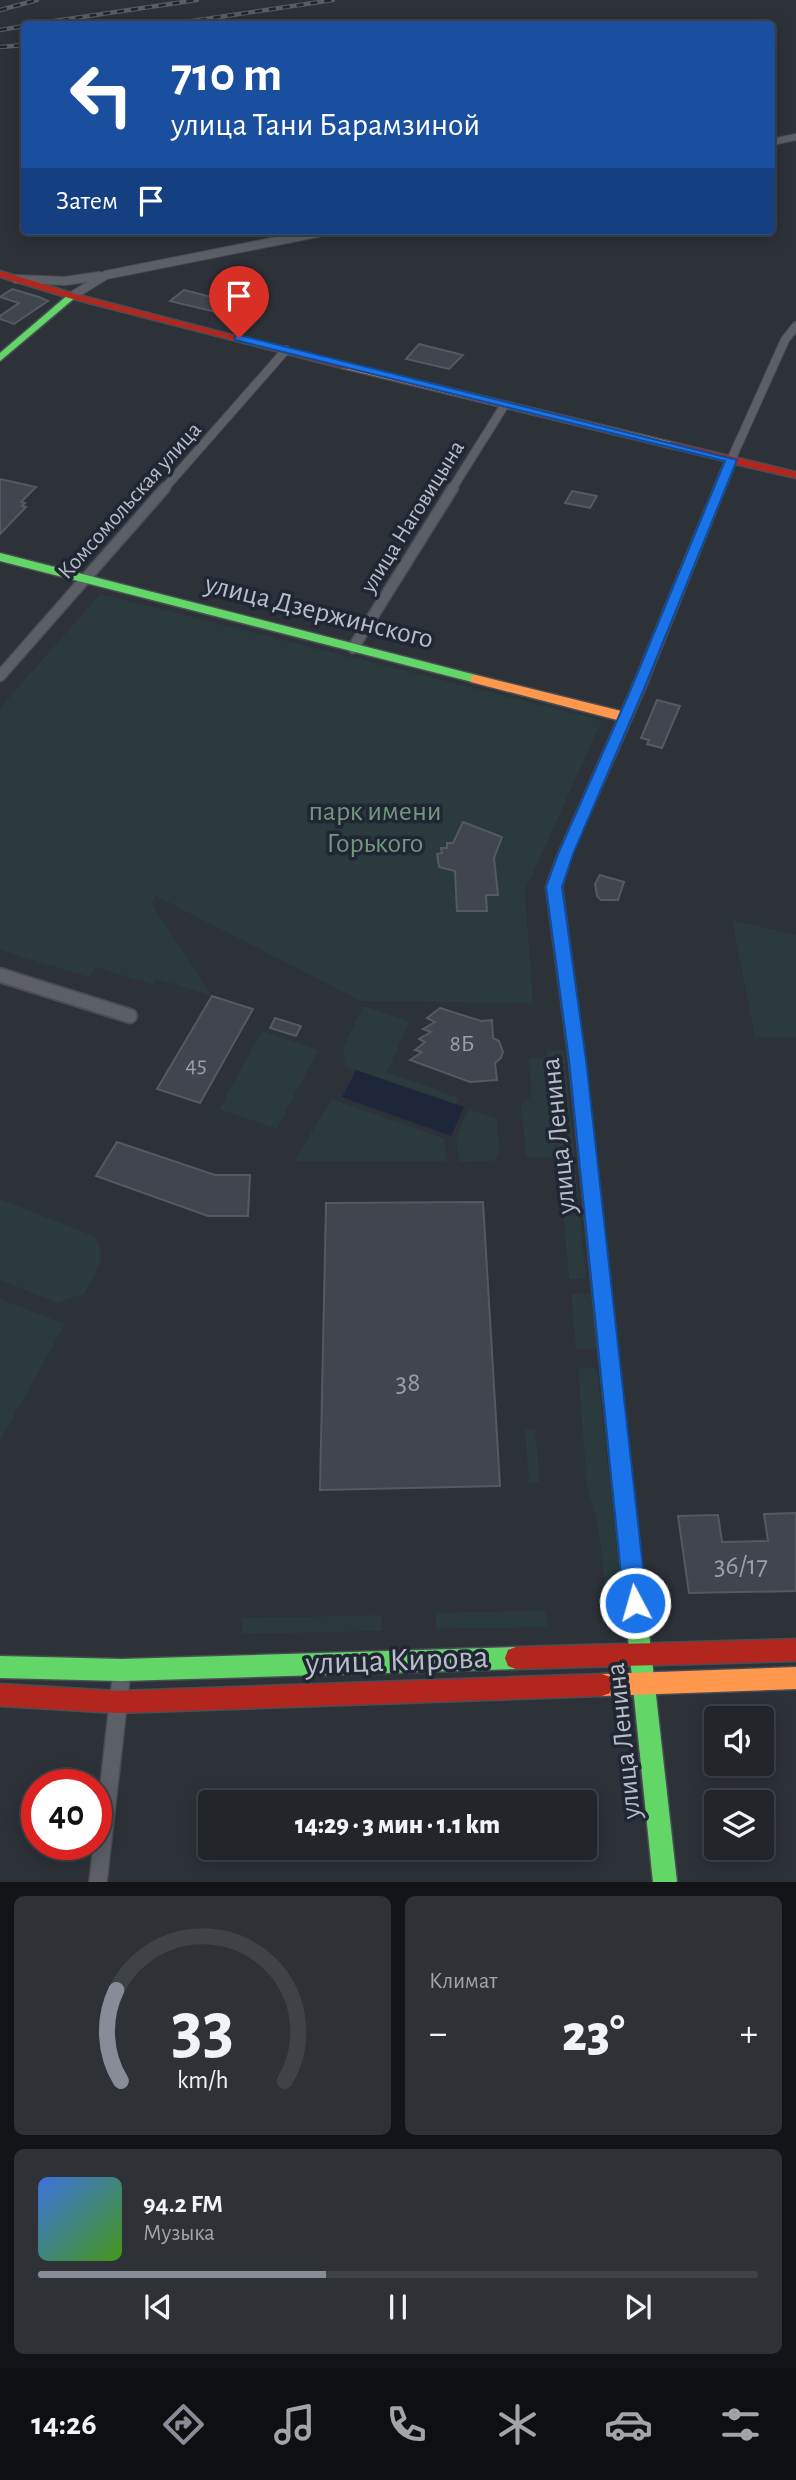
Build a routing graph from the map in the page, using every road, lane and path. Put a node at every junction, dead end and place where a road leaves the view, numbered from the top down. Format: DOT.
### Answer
graph roads {
  1 [pos="796,137"];
  2 [pos="775,141"];
  3 [pos="307,235"];
  4 [pos="0,274"];
  5 [pos="106,275"];
  6 [pos="16,279"];
  7 [pos="72,296"];
  8 [pos="796,326"];
  9 [pos="286,350"];
  10 [pos="0,358"];
  11 [pos="504,405"];
  12 [pos="731,460"];
  13 [pos="796,475"];
  14 [pos="0,557"];
  15 [pos="86,579"];
  16 [pos="353,648"];
  17 [pos="0,676"];
  18 [pos="625,717"];
  19 [pos="0,975"];
  20 [pos="130,1016"];
  21 [pos="796,1650"];
  22 [pos="642,1655"];
  23 [pos="0,1667"];
  24 [pos="122,1670"];
  25 [pos="796,1678"];
  26 [pos="643,1684"];
  27 [pos="0,1695"];
  28 [pos="118,1702"];
  29 [pos="98,1881"];
  30 [pos="665,1881"];
  1 -- 2 [label="street"];
  3 -- 5 [label="street"];
  4 -- 6 [label="street"];
  5 -- 6 [label="street"];
  5 -- 7 [label="street"];
  6 -- 7 [label="street"];
  7 -- 9 [label="street"];
  7 -- 10 [label="street"];
  8 -- 12 [label="street"];
  9 -- 11 [label="street"];
  9 -- 15 [label="street, Комсомольская улица"];
  11 -- 12 [label="street"];
  11 -- 16 [label="street, улица Наговицына"];
  12 -- 13 [label="street"];
  12 -- 18 [label="street, улица Ленина"];
  14 -- 15 [label="street, улица Дзержинского"];
  15 -- 16 [label="street, улица Дзержинского"];
  15 -- 17 [label="street, Комсомольская улица"];
  16 -- 18 [label="street, улица Дзержинского"];
  18 -- 22 [label="street, улица Ленина"];
  19 -- 20 [label="street"];
  21 -- 22 [label="street, улица Кирова"];
  22 -- 24 [label="street, улица Кирова"];
  22 -- 26 [label="street, улица Ленина"];
  23 -- 24 [label="street, улица Кирова"];
  24 -- 28 [label="street"];
  25 -- 26 [label="street, улица Кирова"];
  26 -- 28 [label="street, улица Кирова"];
  26 -- 30 [label="street, улица Ленина"];
  27 -- 28 [label="street, улица Кирова"];
  28 -- 29 [label="street"];
}
